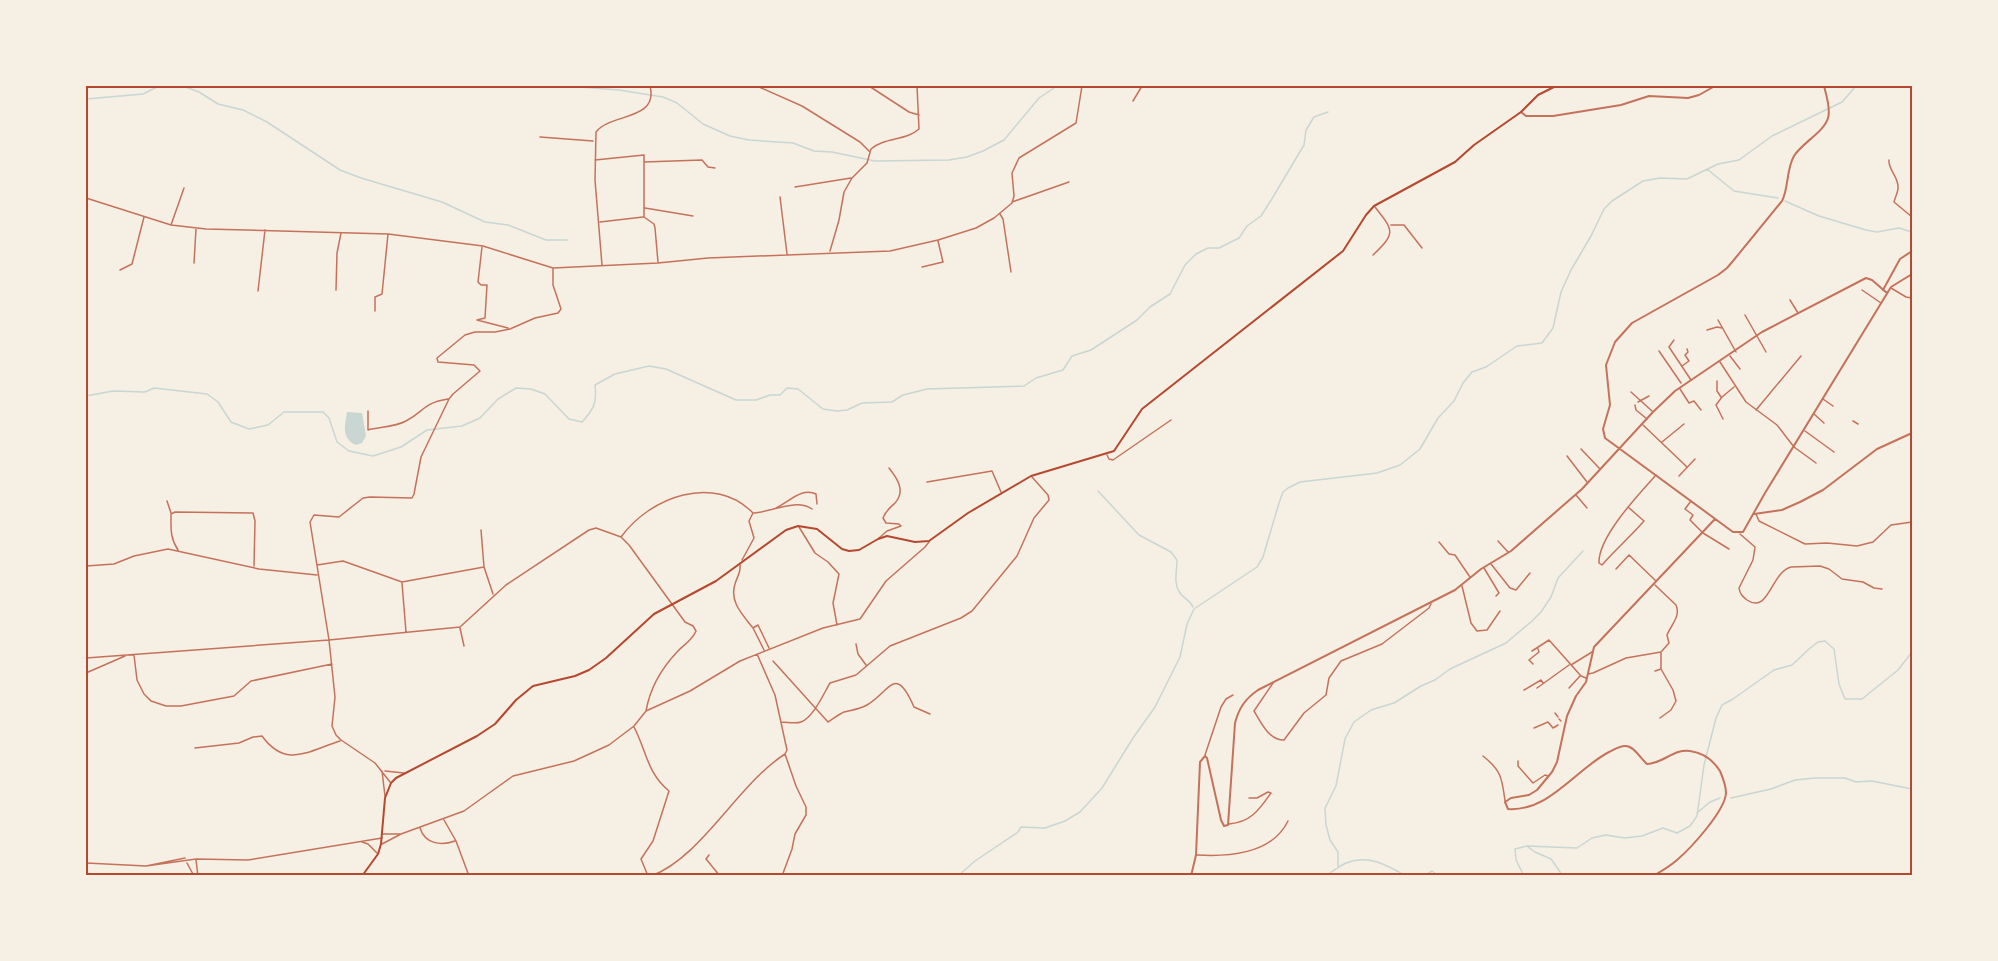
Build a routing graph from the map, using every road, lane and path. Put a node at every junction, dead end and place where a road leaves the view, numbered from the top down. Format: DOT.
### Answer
graph roads {
  1 [pos="650,86"];
  2 [pos="757,86"];
  3 [pos="917,86"];
  4 [pos="1082,86"];
  5 [pos="1142,86"];
  6 [pos="1556,86"];
  7 [pos="1715,86"];
  8 [pos="1824,86"];
  9 [pos="870,87"];
  10 [pos="1550,87"];
  11 [pos="1133,101"];
  12 [pos="1521,112"];
  13 [pos="920,115"];
  14 [pos="540,137"];
  15 [pos="594,141"];
  16 [pos="869,152"];
  17 [pos="1889,159"];
  18 [pos="595,160"];
  19 [pos="644,162"];
  20 [pos="715,168"];
  21 [pos="852,178"];
  22 [pos="1070,182"];
  23 [pos="795,187"];
  24 [pos="184,188"];
  25 [pos="780,197"];
  26 [pos="86,198"];
  27 [pos="1012,202"];
  28 [pos="1374,206"];
  29 [pos="644,208"];
  30 [pos="1000,213"];
  31 [pos="693,216"];
  32 [pos="144,217"];
  33 [pos="644,217"];
  34 [pos="1912,217"];
  35 [pos="600,222"];
  36 [pos="171,225"];
  37 [pos="1390,225"];
  38 [pos="196,228"];
  39 [pos="265,230"];
  40 [pos="342,232"];
  41 [pos="388,234"];
  42 [pos="938,240"];
  43 [pos="483,246"];
  44 [pos="1422,248"];
  45 [pos="1912,251"];
  46 [pos="830,252"];
  47 [pos="787,255"];
  48 [pos="1373,255"];
  49 [pos="194,263"];
  50 [pos="658,263"];
  51 [pos="602,266"];
  52 [pos="922,267"];
  53 [pos="553,268"];
  54 [pos="120,270"];
  55 [pos="1011,272"];
  56 [pos="1912,274"];
  57 [pos="1891,287"];
  58 [pos="336,290"];
  59 [pos="1862,290"];
  60 [pos="1883,290"];
  61 [pos="258,291"];
  62 [pos="1887,293"];
  63 [pos="1912,298"];
  64 [pos="1790,300"];
  65 [pos="1882,304"];
  66 [pos="375,311"];
  67 [pos="1799,314"];
  68 [pos="1745,315"];
  69 [pos="1719,320"];
  70 [pos="1723,328"];
  71 [pos="510,329"];
  72 [pos="1707,330"];
  73 [pos="1758,335"];
  74 [pos="1674,340"];
  75 [pos="1687,349"];
  76 [pos="1659,351"];
  77 [pos="1736,352"];
  78 [pos="1766,352"];
  79 [pos="1730,356"];
  80 [pos="1801,356"];
  81 [pos="1720,362"];
  82 [pos="1681,366"];
  83 [pos="1740,369"];
  84 [pos="1691,381"];
  85 [pos="1717,381"];
  86 [pos="1682,384"];
  87 [pos="1735,387"];
  88 [pos="1680,388"];
  89 [pos="1631,392"];
  90 [pos="1649,396"];
  91 [pos="1722,397"];
  92 [pos="1822,398"];
  93 [pos="449,399"];
  94 [pos="1639,402"];
  95 [pos="1635,405"];
  96 [pos="1833,406"];
  97 [pos="1701,410"];
  98 [pos="1756,410"];
  99 [pos="368,411"];
  100 [pos="1653,412"];
  101 [pos="1813,414"];
  102 [pos="1647,419"];
  103 [pos="1723,419"];
  104 [pos="1171,420"];
  105 [pos="1853,421"];
  106 [pos="1824,423"];
  107 [pos="1642,424"];
  108 [pos="1684,424"];
  109 [pos="1858,424"];
  110 [pos="1804,430"];
  111 [pos="1912,434"];
  112 [pos="1662,442"];
  113 [pos="1794,447"];
  114 [pos="1581,448"];
  115 [pos="1620,448"];
  116 [pos="1834,452"];
  117 [pos="1107,455"];
  118 [pos="1567,456"];
  119 [pos="1695,459"];
  120 [pos="1816,463"];
  121 [pos="1687,467"];
  122 [pos="889,468"];
  123 [pos="1601,470"];
  124 [pos="1656,475"];
  125 [pos="1031,476"];
  126 [pos="1679,476"];
  127 [pos="927,482"];
  128 [pos="1588,483"];
  129 [pos="1001,493"];
  130 [pos="1575,495"];
  131 [pos="167,501"];
  132 [pos="1692,501"];
  133 [pos="817,504"];
  134 [pos="1628,507"];
  135 [pos="1587,508"];
  136 [pos="773,509"];
  137 [pos="812,509"];
  138 [pos="753,513"];
  139 [pos="171,514"];
  140 [pos="1755,514"];
  141 [pos="1715,519"];
  142 [pos="1912,522"];
  143 [pos="798,526"];
  144 [pos="481,530"];
  145 [pos="1703,533"];
  146 [pos="1740,534"];
  147 [pos="621,537"];
  148 [pos="879,538"];
  149 [pos="929,541"];
  150 [pos="1498,541"];
  151 [pos="1439,542"];
  152 [pos="1729,549"];
  153 [pos="178,550"];
  154 [pos="1508,552"];
  155 [pos="1491,563"];
  156 [pos="316,565"];
  157 [pos="740,565"];
  158 [pos="86,566"];
  159 [pos="254,567"];
  160 [pos="484,567"];
  161 [pos="1483,568"];
  162 [pos="1616,569"];
  163 [pos="1530,573"];
  164 [pos="318,575"];
  165 [pos="1471,578"];
  166 [pos="402,582"];
  167 [pos="1655,583"];
  168 [pos="1461,586"];
  169 [pos="1882,589"];
  170 [pos="493,594"];
  171 [pos="1496,596"];
  172 [pos="1431,603"];
  173 [pos="1500,611"];
  174 [pos="838,625"];
  175 [pos="460,627"];
  176 [pos="753,628"];
  177 [pos="406,633"];
  178 [pos="329,640"];
  179 [pos="856,644"];
  180 [pos="464,645"];
  181 [pos="1541,645"];
  182 [pos="1537,648"];
  183 [pos="1544,648"];
  184 [pos="769,649"];
  185 [pos="764,650"];
  186 [pos="1532,651"];
  187 [pos="1592,652"];
  188 [pos="1661,652"];
  189 [pos="756,653"];
  190 [pos="134,654"];
  191 [pos="129,655"];
  192 [pos="86,658"];
  193 [pos="773,662"];
  194 [pos="332,664"];
  195 [pos="1533,664"];
  196 [pos="1570,665"];
  197 [pos="866,666"];
  198 [pos="1661,669"];
  199 [pos="1655,671"];
  200 [pos="86,674"];
  201 [pos="1588,674"];
  202 [pos="1581,676"];
  203 [pos="1587,678"];
  204 [pos="1273,682"];
  205 [pos="1544,684"];
  206 [pos="1537,688"];
  207 [pos="1569,688"];
  208 [pos="1524,690"];
  209 [pos="1233,695"];
  210 [pos="816,708"];
  211 [pos="646,711"];
  212 [pos="1555,713"];
  213 [pos="930,714"];
  214 [pos="1660,718"];
  215 [pos="1561,720"];
  216 [pos="782,722"];
  217 [pos="1558,725"];
  218 [pos="634,726"];
  219 [pos="1534,728"];
  220 [pos="341,740"];
  221 [pos="195,748"];
  222 [pos="785,754"];
  223 [pos="1205,756"];
  224 [pos="1484,756"];
  225 [pos="1518,761"];
  226 [pos="382,770"];
  227 [pos="405,773"];
  228 [pos="1549,776"];
  229 [pos="391,783"];
  230 [pos="385,798"];
  231 [pos="1250,798"];
  232 [pos="1505,802"];
  233 [pos="444,820"];
  234 [pos="1288,821"];
  235 [pos="1228,825"];
  236 [pos="420,828"];
  237 [pos="401,834"];
  238 [pos="382,836"];
  239 [pos="456,841"];
  240 [pos="358,842"];
  241 [pos="381,844"];
  242 [pos="378,854"];
  243 [pos="709,855"];
  244 [pos="1196,855"];
  245 [pos="185,858"];
  246 [pos="196,859"];
  247 [pos="86,862"];
  248 [pos="187,863"];
  249 [pos="146,866"];
  250 [pos="194,876"];
  251 [pos="198,876"];
  252 [pos="362,876"];
  253 [pos="469,876"];
  254 [pos="649,876"];
  255 [pos="720,876"];
  256 [pos="782,876"];
  257 [pos="1191,876"];
  258 [pos="1653,876"];
  1 -- 15 [label="street"];
  2 -- 16 [label="street"];
  3 -- 13 [label="street"];
  4 -- 27 [label="street"];
  5 -- 11 [label="street"];
  6 -- 10 [label="main road"];
  7 -- 12 [label="street"];
  8 -- 115 [label="street"];
  9 -- 13 [label="street"];
  10 -- 12 [label="main road"];
  12 -- 28 [label="main road"];
  13 -- 16 [label="street"];
  14 -- 15 [label="street"];
  15 -- 18 [label="street"];
  16 -- 21 [label="street"];
  17 -- 34 [label="street"];
  18 -- 19 [label="street"];
  18 -- 35 [label="street"];
  19 -- 20 [label="street"];
  19 -- 29 [label="street"];
  21 -- 23 [label="street"];
  21 -- 46 [label="street"];
  22 -- 27 [label="street"];
  24 -- 36 [label="street"];
  25 -- 47 [label="street"];
  26 -- 32 [label="street"];
  27 -- 30 [label="street"];
  28 -- 37 [label="street"];
  28 -- 117 [label="main road"];
  29 -- 31 [label="street"];
  29 -- 33 [label="street"];
  30 -- 42 [label="street"];
  30 -- 55 [label="street"];
  32 -- 36 [label="street"];
  32 -- 54 [label="street"];
  33 -- 35 [label="street"];
  33 -- 50 [label="street"];
  35 -- 51 [label="street"];
  36 -- 38 [label="street"];
  37 -- 44 [label="street"];
  37 -- 48 [label="street"];
  38 -- 39 [label="street"];
  38 -- 49 [label="street"];
  39 -- 40 [label="street"];
  39 -- 61 [label="street"];
  40 -- 41 [label="street"];
  40 -- 58 [label="street"];
  41 -- 43 [label="street"];
  41 -- 66 [label="street"];
  42 -- 46 [label="street"];
  42 -- 52 [label="street"];
  43 -- 53 [label="street"];
  43 -- 71 [label="street"];
  45 -- 60 [label="street"];
  46 -- 47 [label="street"];
  47 -- 50 [label="street"];
  50 -- 51 [label="street"];
  51 -- 53 [label="street"];
  53 -- 71 [label="street"];
  56 -- 57 [label="street"];
  57 -- 62 [label="street"];
  57 -- 63 [label="street"];
  59 -- 65 [label="street"];
  60 -- 62 [label="street"];
  60 -- 67 [label="street"];
  62 -- 65 [label="street"];
  64 -- 67 [label="street"];
  65 -- 92 [label="street"];
  67 -- 73 [label="street"];
  68 -- 73 [label="street"];
  69 -- 70 [label="street"];
  70 -- 72 [label="street"];
  70 -- 77 [label="street"];
  71 -- 93 [label="street"];
  73 -- 77 [label="street"];
  73 -- 78 [label="street"];
  74 -- 82 [label="street"];
  75 -- 82 [label="street"];
  76 -- 86 [label="street"];
  77 -- 79 [label="street"];
  79 -- 81 [label="street"];
  79 -- 83 [label="street"];
  80 -- 98 [label="street"];
  81 -- 84 [label="street"];
  81 -- 87 [label="street"];
  82 -- 84 [label="street"];
  84 -- 86 [label="street"];
  85 -- 91 [label="street"];
  86 -- 88 [label="street"];
  87 -- 91 [label="street"];
  87 -- 98 [label="street"];
  88 -- 97 [label="street"];
  88 -- 100 [label="street"];
  89 -- 94 [label="street"];
  90 -- 94 [label="street"];
  91 -- 103 [label="street"];
  92 -- 96 [label="street"];
  92 -- 101 [label="street"];
  93 -- 99 [label="street"];
  93 -- 156 [label="street"];
  94 -- 100 [label="street"];
  95 -- 102 [label="street"];
  98 -- 113 [label="street"];
  100 -- 102 [label="street"];
  101 -- 106 [label="street"];
  101 -- 110 [label="street"];
  102 -- 107 [label="street"];
  104 -- 117 [label="street"];
  105 -- 109 [label="street"];
  107 -- 112 [label="street"];
  107 -- 115 [label="street"];
  108 -- 112 [label="street"];
  110 -- 113 [label="street"];
  110 -- 116 [label="street"];
  111 -- 140 [label="street"];
  112 -- 121 [label="street"];
  113 -- 120 [label="street"];
  113 -- 140 [label="street"];
  114 -- 123 [label="street"];
  115 -- 123 [label="street"];
  115 -- 124 [label="street"];
  117 -- 125 [label="main road"];
  118 -- 128 [label="street"];
  119 -- 121 [label="street"];
  121 -- 126 [label="street"];
  122 -- 148 [label="street"];
  123 -- 128 [label="street"];
  124 -- 132 [label="street"];
  124 -- 134 [label="street"];
  125 -- 129 [label="main road"];
  125 -- 197 [label="street"];
  127 -- 129 [label="street"];
  128 -- 130 [label="street"];
  129 -- 149 [label="main road"];
  130 -- 135 [label="street"];
  130 -- 154 [label="street"];
  131 -- 139 [label="street"];
  132 -- 141 [label="street"];
  132 -- 145 [label="street"];
  133 -- 136 [label="street"];
  134 -- 134 [label="street"];
  136 -- 137 [label="street"];
  136 -- 138 [label="street"];
  138 -- 147 [label="street"];
  138 -- 157 [label="street"];
  139 -- 153 [label="street"];
  139 -- 159 [label="street"];
  140 -- 142 [label="street"];
  140 -- 146 [label="street"];
  141 -- 145 [label="street"];
  141 -- 146 [label="street"];
  143 -- 148 [label="main road"];
  143 -- 157 [label="main road"];
  143 -- 174 [label="street"];
  144 -- 160 [label="street"];
  145 -- 152 [label="street"];
  145 -- 167 [label="street"];
  146 -- 169 [label="street"];
  147 -- 170 [label="street"];
  147 -- 211 [label="street"];
  148 -- 149 [label="main road"];
  149 -- 174 [label="street"];
  150 -- 154 [label="street"];
  151 -- 165 [label="street"];
  153 -- 158 [label="street"];
  153 -- 159 [label="street"];
  154 -- 155 [label="street"];
  155 -- 161 [label="street"];
  155 -- 163 [label="street"];
  156 -- 164 [label="street"];
  156 -- 166 [label="street"];
  157 -- 176 [label="street"];
  157 -- 227 [label="main road"];
  159 -- 164 [label="street"];
  160 -- 166 [label="street"];
  160 -- 170 [label="street"];
  161 -- 165 [label="street"];
  161 -- 171 [label="street"];
  162 -- 167 [label="street"];
  164 -- 178 [label="street"];
  165 -- 168 [label="street"];
  166 -- 177 [label="street"];
  167 -- 187 [label="street"];
  167 -- 188 [label="street"];
  168 -- 172 [label="street"];
  168 -- 173 [label="street"];
  170 -- 175 [label="street"];
  172 -- 204 [label="street"];
  172 -- 204 [label="street"];
  174 -- 184 [label="street"];
  175 -- 177 [label="street"];
  175 -- 180 [label="street"];
  176 -- 184 [label="street"];
  176 -- 185 [label="street"];
  177 -- 178 [label="street"];
  178 -- 190 [label="street"];
  178 -- 194 [label="street"];
  179 -- 197 [label="street"];
  181 -- 182 [label="street"];
  181 -- 183 [label="street"];
  181 -- 196 [label="street"];
  182 -- 186 [label="street"];
  182 -- 195 [label="street"];
  184 -- 185 [label="street"];
  185 -- 189 [label="street"];
  187 -- 196 [label="street"];
  187 -- 201 [label="street"];
  188 -- 198 [label="street"];
  188 -- 201 [label="street"];
  189 -- 211 [label="street"];
  189 -- 216 [label="street"];
  190 -- 191 [label="street"];
  190 -- 194 [label="street"];
  191 -- 192 [label="street"];
  191 -- 200 [label="street"];
  193 -- 210 [label="street"];
  194 -- 220 [label="street"];
  196 -- 202 [label="street"];
  196 -- 205 [label="street"];
  197 -- 210 [label="street"];
  198 -- 199 [label="street"];
  198 -- 214 [label="street"];
  201 -- 203 [label="street"];
  202 -- 203 [label="street"];
  202 -- 207 [label="street"];
  203 -- 215 [label="street"];
  204 -- 235 [label="street"];
  205 -- 206 [label="street"];
  205 -- 208 [label="street"];
  209 -- 223 [label="street"];
  210 -- 213 [label="street"];
  210 -- 216 [label="street"];
  211 -- 218 [label="street"];
  212 -- 215 [label="street"];
  215 -- 228 [label="street"];
  216 -- 222 [label="street"];
  217 -- 219 [label="street"];
  218 -- 233 [label="street"];
  218 -- 254 [label="street"];
  220 -- 221 [label="street"];
  220 -- 226 [label="street"];
  222 -- 254 [label="street"];
  222 -- 256 [label="street"];
  223 -- 235 [label="street"];
  223 -- 244 [label="street"];
  224 -- 232 [label="street"];
  225 -- 228 [label="street"];
  226 -- 227 [label="street"];
  226 -- 229 [label="street"];
  226 -- 230 [label="street"];
  227 -- 229 [label="main road"];
  228 -- 232 [label="street"];
  229 -- 230 [label="main road"];
  230 -- 238 [label="main road"];
  231 -- 235 [label="street"];
  232 -- 258 [label="street"];
  233 -- 236 [label="street"];
  233 -- 239 [label="street"];
  234 -- 244 [label="street"];
  236 -- 237 [label="street"];
  236 -- 239 [label="street"];
  237 -- 238 [label="street"];
  237 -- 241 [label="street"];
  238 -- 240 [label="street"];
  238 -- 241 [label="main road"];
  239 -- 253 [label="street"];
  240 -- 242 [label="street"];
  240 -- 246 [label="street"];
  241 -- 242 [label="main road"];
  242 -- 252 [label="main road"];
  243 -- 255 [label="street"];
  244 -- 257 [label="street"];
  245 -- 249 [label="street"];
  246 -- 249 [label="street"];
  246 -- 251 [label="street"];
  247 -- 249 [label="street"];
  248 -- 250 [label="street"];
}
